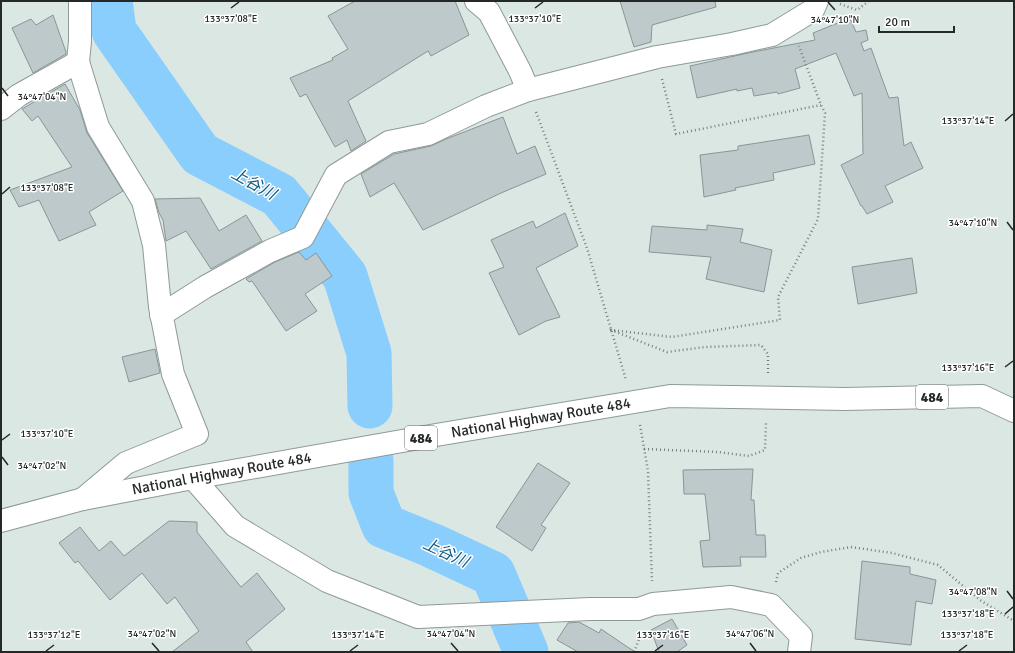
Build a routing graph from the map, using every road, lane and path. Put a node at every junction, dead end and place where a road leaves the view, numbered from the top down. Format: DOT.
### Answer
graph roads {
  1 [pos="80,1"];
  2 [pos="476,1"];
  3 [pos="869,1"];
  4 [pos="827,2"];
  5 [pos="791,24"];
  6 [pos="657,57"];
  7 [pos="78,62"];
  8 [pos="528,90"];
  9 [pos="821,105"];
  10 [pos="1,109"];
  11 [pos="161,315"];
  12 [pos="611,330"];
  13 [pos="767,397"];
  14 [pos="633,402"];
  15 [pos="1014,412"];
  16 [pos="644,448"];
  17 [pos="193,478"];
  18 [pos="83,499"];
  19 [pos="1,521"];
  20 [pos="653,604"];
  21 [pos="771,605"];
  22 [pos="1014,621"];
  23 [pos="634,652"];
  24 [pos="799,652"];
  1 -- 7 [label="main road"];
  2 -- 8 [label="main road"];
  3 -- 4 [label="path"];
  4 -- 5 [label="main road"];
  5 -- 6 [label="main road"];
  5 -- 9 [label="path"];
  6 -- 8 [label="main road"];
  6 -- 9 [label="path"];
  7 -- 10 [label="main road"];
  7 -- 11 [label="main road"];
  8 -- 11 [label="main road"];
  8 -- 12 [label="path"];
  9 -- 12 [label="path"];
  11 -- 18 [label="main road"];
  12 -- 13 [label="path"];
  12 -- 14 [label="path"];
  13 -- 14 [label="main road, National Highway Route 484 / 484"];
  13 -- 15 [label="main road, National Highway Route 484 / 484"];
  13 -- 16 [label="path"];
  14 -- 16 [label="path"];
  14 -- 17 [label="main road, National Highway Route 484 / 484"];
  16 -- 20 [label="path"];
  17 -- 18 [label="main road, National Highway Route 484 / 484"];
  17 -- 20 [label="main road"];
  18 -- 19 [label="main road, National Highway Route 484 / 484"];
  20 -- 21 [label="main road"];
  20 -- 23 [label="path"];
  21 -- 22 [label="path"];
  21 -- 24 [label="main road"];
}
